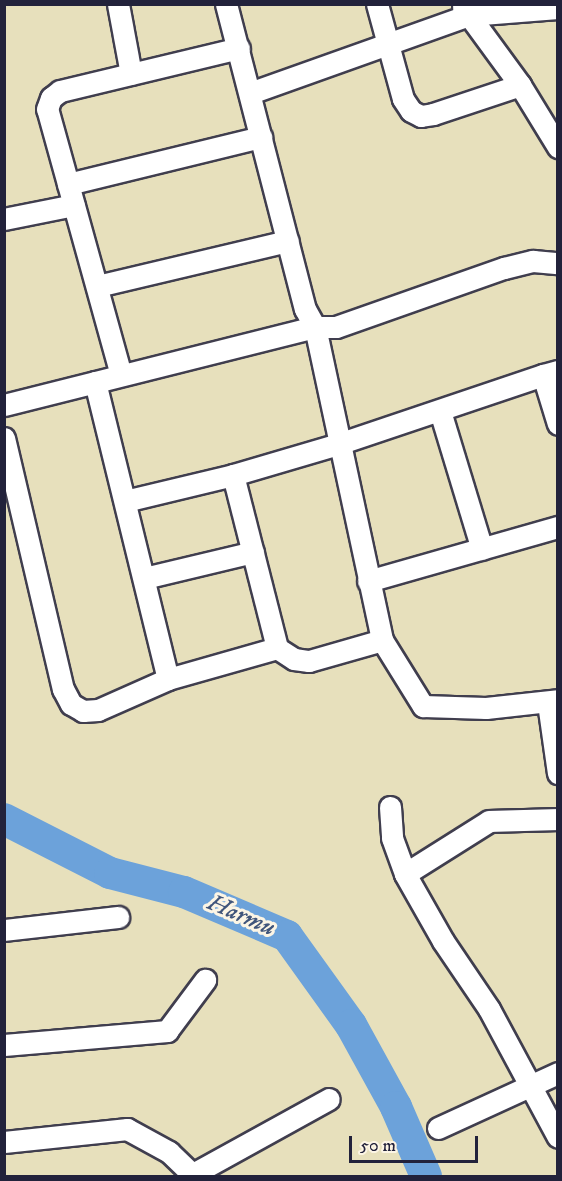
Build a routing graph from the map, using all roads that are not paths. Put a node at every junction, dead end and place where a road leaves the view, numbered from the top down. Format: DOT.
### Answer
graph roads {
  1 [pos="118,4"];
  2 [pos="226,4"];
  3 [pos="377,4"];
  4 [pos="558,8"];
  5 [pos="465,10"];
  6 [pos="388,44"];
  7 [pos="239,48"];
  8 [pos="131,74"];
  9 [pos="520,85"];
  10 [pos="250,93"];
  11 [pos="261,137"];
  12 [pos="558,147"];
  13 [pos="68,184"];
  14 [pos="74,205"];
  15 [pos="4,219"];
  16 [pos="288,241"];
  17 [pos="558,263"];
  18 [pos="97,286"];
  19 [pos="315,327"];
  20 [pos="550,373"];
  21 [pos="121,375"];
  22 [pos="96,382"];
  23 [pos="4,405"];
  24 [pos="440,411"];
  25 [pos="558,424"];
  26 [pos="4,438"];
  27 [pos="338,444"];
  28 [pos="233,476"];
  29 [pos="125,501"];
  30 [pos="558,527"];
  31 [pos="482,549"];
  32 [pos="253,552"];
  33 [pos="144,578"];
  34 [pos="368,581"];
  35 [pos="382,640"];
  36 [pos="277,648"];
  37 [pos="168,679"];
  38 [pos="553,701"];
  39 [pos="558,773"];
  40 [pos="390,807"];
  41 [pos="558,819"];
  42 [pos="405,874"];
  43 [pos="118,916"];
  44 [pos="4,930"];
  45 [pos="205,980"];
  46 [pos="4,1046"];
  47 [pos="558,1073"];
  48 [pos="531,1086"];
  49 [pos="329,1099"];
  50 [pos="438,1128"];
  51 [pos="558,1137"];
  52 [pos="4,1142"];
  53 [pos="194,1175"];
  1 -- 8 [label="street"];
  2 -- 7 [label="street"];
  3 -- 6 [label="street"];
  4 -- 5 [label="street"];
  5 -- 6 [label="street"];
  5 -- 9 [label="street"];
  6 -- 9 [label="street"];
  6 -- 10 [label="street"];
  7 -- 8 [label="street"];
  7 -- 10 [label="street"];
  8 -- 13 [label="street"];
  9 -- 12 [label="street"];
  10 -- 11 [label="street"];
  11 -- 13 [label="street"];
  11 -- 16 [label="street"];
  13 -- 14 [label="street"];
  14 -- 15 [label="street"];
  14 -- 18 [label="street"];
  16 -- 18 [label="street"];
  16 -- 19 [label="street"];
  17 -- 19 [label="street"];
  18 -- 21 [label="street"];
  19 -- 21 [label="street"];
  19 -- 27 [label="street"];
  20 -- 24 [label="street"];
  20 -- 25 [label="street"];
  21 -- 22 [label="street"];
  22 -- 23 [label="street"];
  22 -- 29 [label="street"];
  24 -- 27 [label="street"];
  24 -- 31 [label="street"];
  26 -- 37 [label="street"];
  27 -- 28 [label="street"];
  27 -- 34 [label="street"];
  28 -- 29 [label="street"];
  28 -- 32 [label="street"];
  29 -- 33 [label="street"];
  30 -- 31 [label="street"];
  31 -- 34 [label="street"];
  32 -- 33 [label="street"];
  32 -- 36 [label="street"];
  33 -- 37 [label="street"];
  34 -- 35 [label="street"];
  35 -- 36 [label="street"];
  35 -- 38 [label="street"];
  36 -- 37 [label="street"];
  38 -- 39 [label="street"];
  40 -- 42 [label="street"];
  41 -- 42 [label="street"];
  42 -- 48 [label="street"];
  43 -- 44 [label="street"];
  45 -- 46 [label="street"];
  47 -- 48 [label="street"];
  48 -- 50 [label="street"];
  48 -- 51 [label="street"];
  49 -- 53 [label="street"];
  52 -- 53 [label="street"];
}
